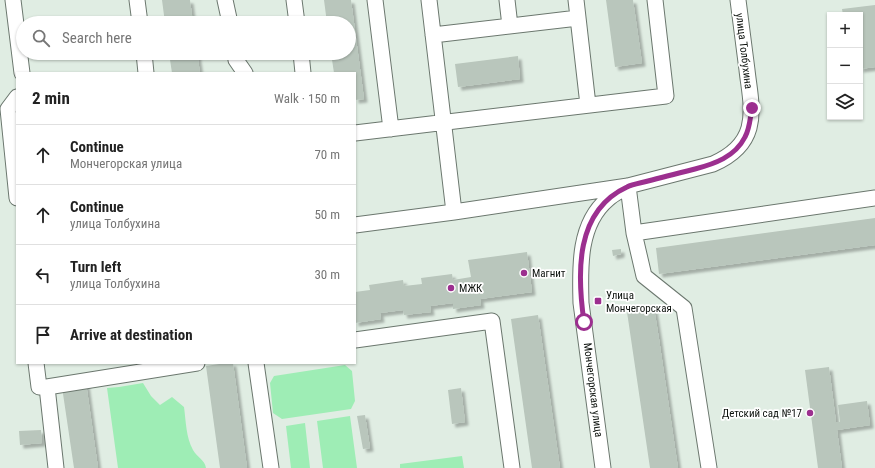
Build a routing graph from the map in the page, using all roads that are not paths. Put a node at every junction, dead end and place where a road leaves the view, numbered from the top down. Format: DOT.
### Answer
graph roads {
  1 [pos="14,0"];
  2 [pos="137,0"];
  3 [pos="226,0"];
  4 [pos="294,0"];
  5 [pos="375,0"];
  6 [pos="429,0"];
  7 [pos="507,0"];
  8 [pos="576,0"];
  9 [pos="655,0"];
  10 [pos="738,0"];
  11 [pos="139,16"];
  12 [pos="229,16"];
  13 [pos="296,16"];
  14 [pos="16,18"];
  15 [pos="578,18"];
  16 [pos="510,26"];
  17 [pos="433,35"];
  18 [pos="21,60"];
  19 [pos="145,60"];
  20 [pos="236,60"];
  21 [pos="302,60"];
  22 [pos="22,72"];
  23 [pos="146,72"];
  24 [pos="243,72"];
  25 [pos="303,72"];
  26 [pos="16,98"];
  27 [pos="588,105"];
  28 [pos="443,123"];
  29 [pos="391,129"];
  30 [pos="356,134"];
  31 [pos="628,186"];
  32 [pos="16,188"];
  33 [pos="875,198"];
  34 [pos="454,212"];
  35 [pos="356,225"];
  36 [pos="634,233"];
  37 [pos="356,340"];
  38 [pos="36,364"];
  39 [pos="186,364"];
  40 [pos="256,364"];
  41 [pos="47,387"];
  42 [pos="56,468"];
  43 [pos="271,468"];
  44 [pos="512,468"];
  45 [pos="603,468"];
  46 [pos="709,468"];
  1 -- 14 [label="street"];
  2 -- 11 [label="street"];
  3 -- 12 [label="street"];
  4 -- 13 [label="street"];
  5 -- 29 [label="street"];
  6 -- 17 [label="street"];
  7 -- 16 [label="street"];
  8 -- 15 [label="street"];
  9 -- 27 [label="street"];
  10 -- 31 [label="street, улица Толбухина"];
  15 -- 16 [label="street"];
  15 -- 27 [label="street"];
  16 -- 17 [label="street"];
  17 -- 28 [label="street"];
  18 -- 22 [label="street"];
  19 -- 23 [label="street"];
  20 -- 24 [label="street"];
  21 -- 25 [label="street"];
  26 -- 32 [label="street"];
  27 -- 28 [label="street"];
  28 -- 29 [label="street"];
  28 -- 34 [label="street"];
  29 -- 30 [label="street"];
  31 -- 34 [label="street"];
  31 -- 36 [label="street"];
  31 -- 45 [label="street, Мончегорская улица"];
  33 -- 36 [label="street"];
  34 -- 35 [label="street"];
  36 -- 46 [label="street"];
  37 -- 44 [label="street"];
  38 -- 41 [label="street"];
  39 -- 41 [label="street"];
  40 -- 43 [label="street"];
  41 -- 42 [label="street"];
}
